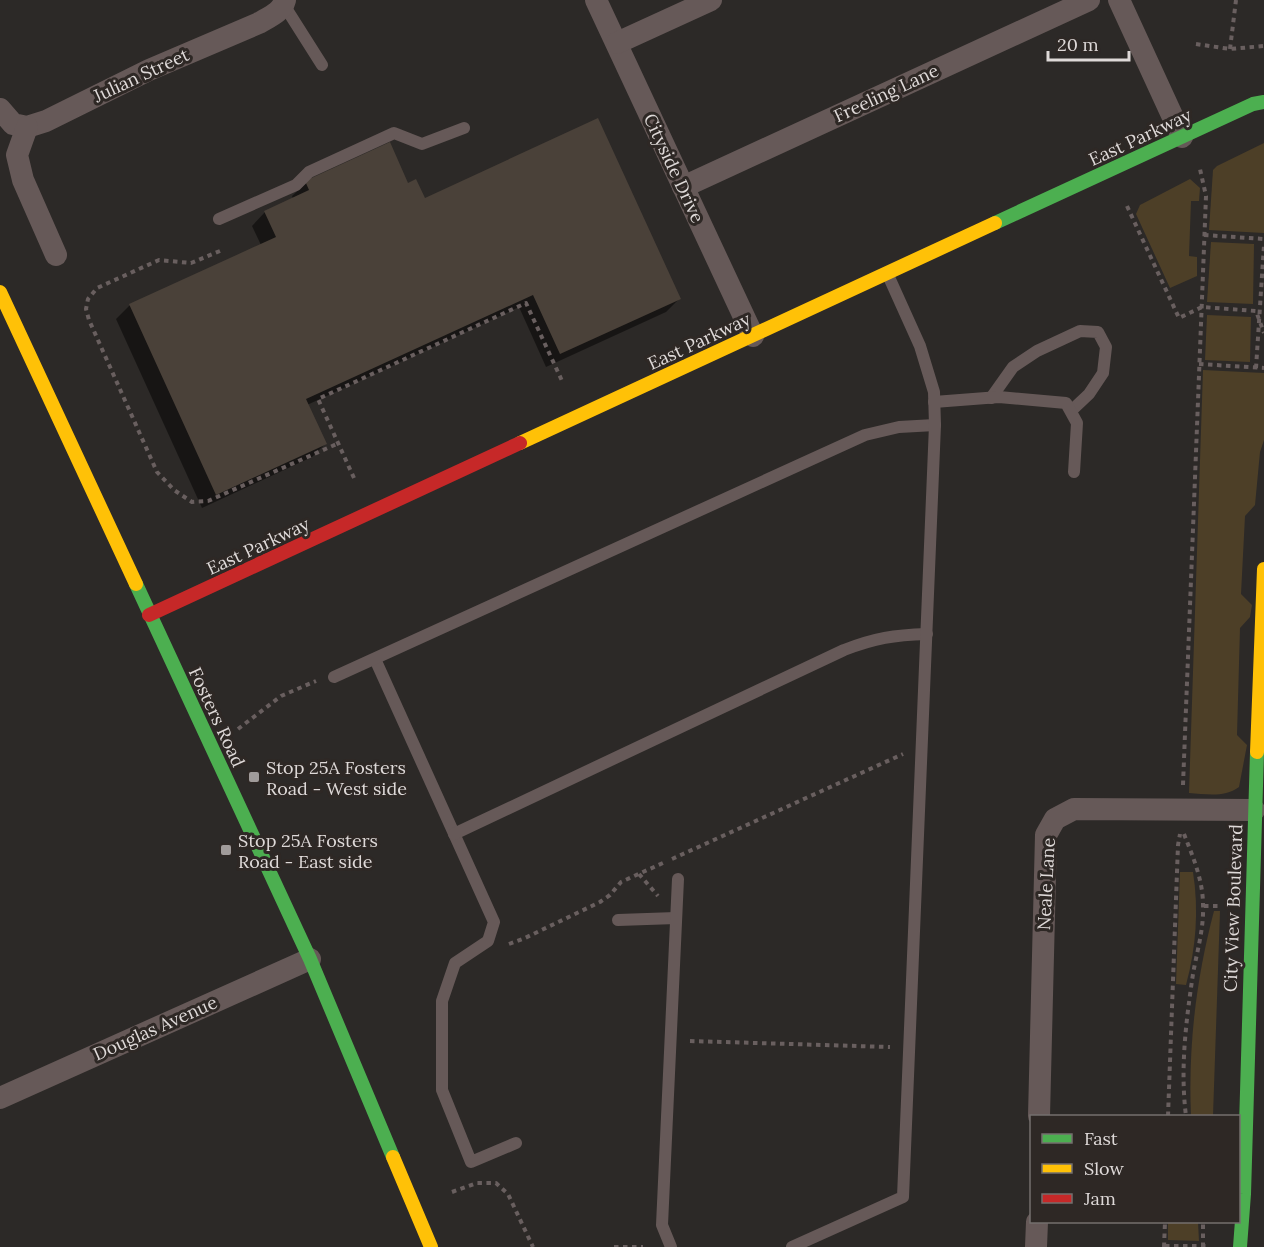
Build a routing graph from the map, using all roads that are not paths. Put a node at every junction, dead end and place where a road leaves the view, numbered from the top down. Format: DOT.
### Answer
graph roads {
  1 [pos="596,0"];
  2 [pos="711,0"];
  3 [pos="1089,0"];
  4 [pos="1119,0"];
  5 [pos="284,2"];
  6 [pos="616,44"];
  7 [pos="322,65"];
  8 [pos="1264,102"];
  9 [pos="0,109"];
  10 [pos="27,126"];
  11 [pos="464,128"];
  12 [pos="1182,137"];
  13 [pos="683,187"];
  14 [pos="219,219"];
  15 [pos="56,255"];
  16 [pos="887,274"];
  17 [pos="0,292"];
  18 [pos="753,336"];
  19 [pos="991,398"];
  20 [pos="934,402"];
  21 [pos="1071,411"];
  22 [pos="935,425"];
  23 [pos="1074,472"];
  24 [pos="1264,569"];
  25 [pos="149,615"];
  26 [pos="927,634"];
  27 [pos="375,659"];
  28 [pos="334,677"];
  29 [pos="1254,810"];
  30 [pos="454,834"];
  31 [pos="1258,871"];
  32 [pos="678,879"];
  33 [pos="676,918"];
  34 [pos="618,920"];
  35 [pos="310,959"];
  36 [pos="0,1098"];
  37 [pos="1039,1115"];
  38 [pos="516,1143"];
  39 [pos="409,1192"];
  40 [pos="1254,1194"];
  41 [pos="1037,1223"];
  42 [pos="431,1247"];
  43 [pos="437,1247"];
  44 [pos="671,1247"];
  45 [pos="792,1247"];
  46 [pos="1036,1247"];
  47 [pos="1240,1247"];
  1 -- 6 [label="street, Cityside Drive"];
  2 -- 6 [label="street"];
  3 -- 13 [label="street, Freeling Lane"];
  4 -- 12 [label="street"];
  5 -- 7 [label="lane, Julian Street"];
  5 -- 10 [label="street, Julian Street"];
  6 -- 13 [label="street, Cityside Drive"];
  8 -- 12 [label="street, East Parkway"];
  9 -- 10 [label="street"];
  10 -- 15 [label="street"];
  11 -- 14 [label="lane"];
  12 -- 16 [label="street, East Parkway"];
  13 -- 18 [label="street, Cityside Drive"];
  16 -- 18 [label="street, East Parkway"];
  16 -- 20 [label="lane"];
  17 -- 25 [label="street, Fosters Road"];
  18 -- 25 [label="street, East Parkway"];
  19 -- 20 [label="lane"];
  19 -- 21 [label="lane"];
  19 -- 21 [label="lane"];
  20 -- 22 [label="lane"];
  21 -- 23 [label="lane"];
  22 -- 26 [label="lane"];
  22 -- 27 [label="lane"];
  24 -- 29 [label="street, City View Boulevard"];
  25 -- 35 [label="street, Fosters Road"];
  26 -- 30 [label="lane"];
  26 -- 45 [label="lane"];
  27 -- 28 [label="lane"];
  27 -- 30 [label="lane"];
  29 -- 31 [label="street, City View Boulevard"];
  29 -- 37 [label="street, Neale Lane"];
  30 -- 38 [label="lane"];
  31 -- 40 [label="street, City View Boulevard"];
  32 -- 33 [label="lane"];
  33 -- 34 [label="lane"];
  33 -- 44 [label="lane"];
  35 -- 36 [label="street, Douglas Avenue"];
  35 -- 39 [label="street, Fosters Road"];
  39 -- 42 [label="street, Fosters Road"];
  39 -- 43 [label="street, Fosters Road"];
  40 -- 47 [label="street, City View Boulevard"];
  41 -- 46 [label="street"];
}
